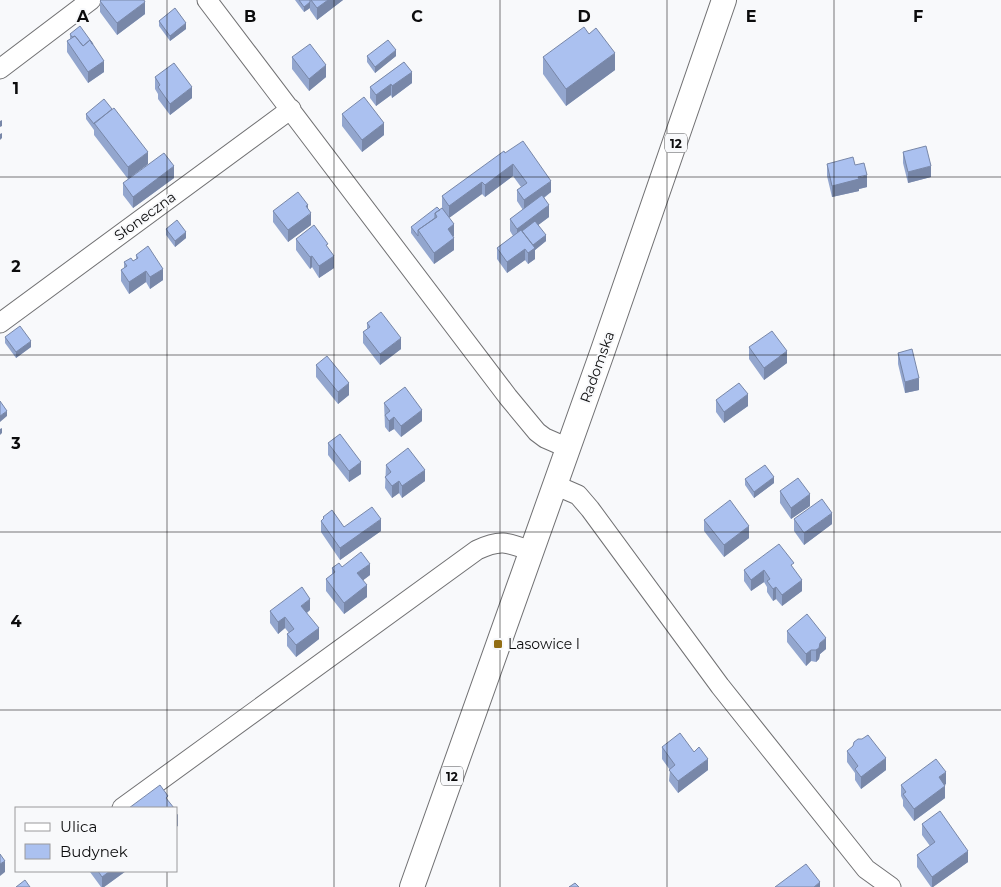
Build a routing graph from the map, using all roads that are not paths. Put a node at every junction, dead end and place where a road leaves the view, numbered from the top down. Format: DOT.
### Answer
graph roads {
  1 [pos="92,0"];
  2 [pos="207,0"];
  3 [pos="724,0"];
  4 [pos="0,69"];
  5 [pos="291,109"];
  6 [pos="0,324"];
  7 [pos="568,448"];
  8 [pos="554,485"];
  9 [pos="531,551"];
  10 [pos="123,807"];
  11 [pos="412,887"];
  12 [pos="891,887"];
  1 -- 4 [label="street"];
  2 -- 5 [label="street"];
  3 -- 7 [label="main road, Radomska / 12"];
  5 -- 6 [label="street, Słoneczna"];
  5 -- 7 [label="street"];
  7 -- 8 [label="main road, 12"];
  8 -- 9 [label="main road, 12"];
  8 -- 12 [label="street"];
  9 -- 10 [label="street"];
  9 -- 11 [label="main road, 12"];
}
